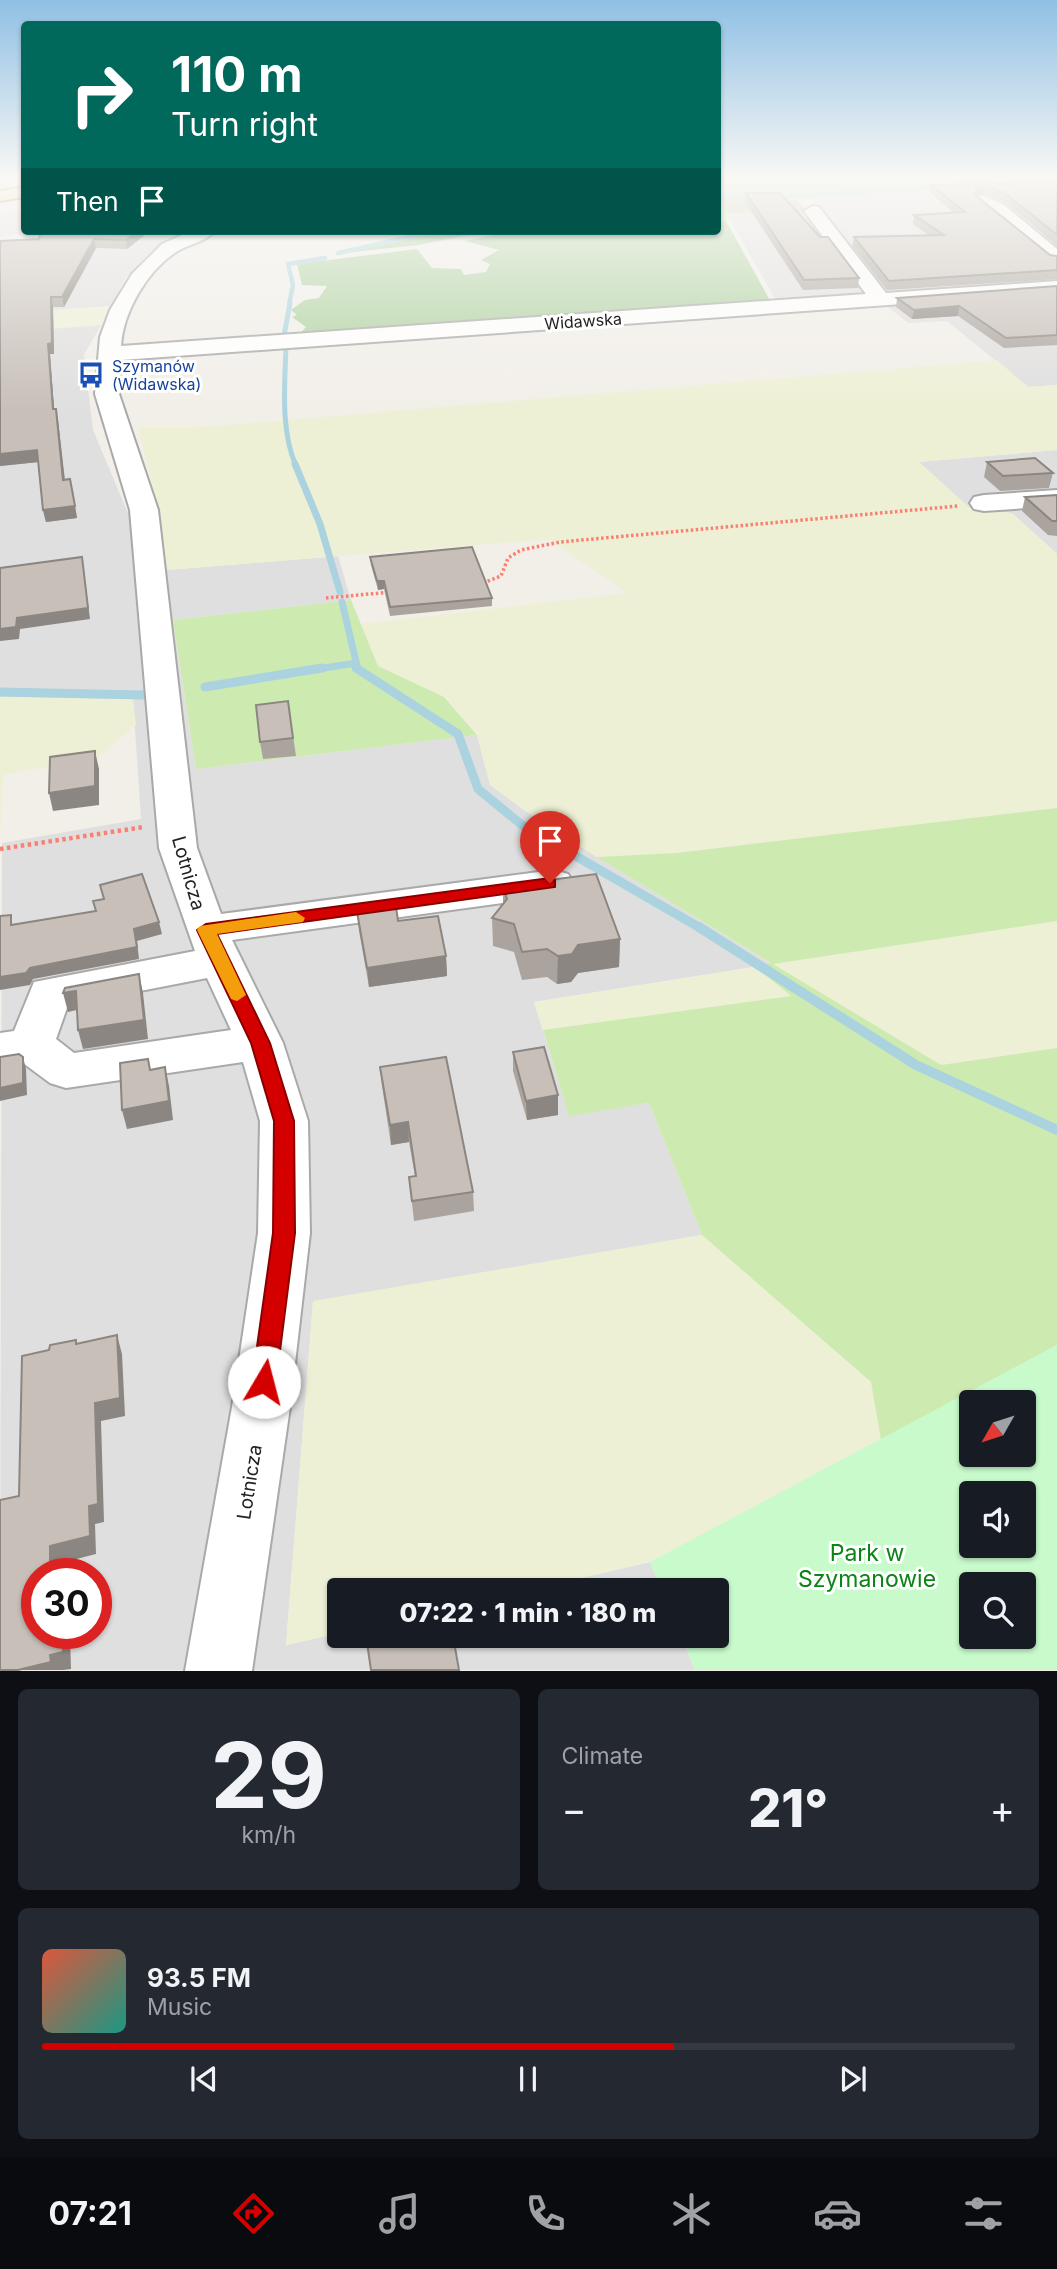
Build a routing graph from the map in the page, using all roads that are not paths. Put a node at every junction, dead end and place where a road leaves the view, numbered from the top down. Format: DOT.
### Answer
graph roads {
  1 [pos="162,255"];
  2 [pos="846,255"];
  3 [pos="1057,287"];
  4 [pos="880,299"];
  5 [pos="108,354"];
  6 [pos="1057,498"];
  7 [pos="984,503"];
  8 [pos="576,880"];
  9 [pos="213,945"];
  10 [pos="260,1043"];
  11 [pos="15,1047"];
  12 [pos="218,1671"];
  1 -- 5 [label="street, Lotnicza"];
  2 -- 4 [label="street"];
  3 -- 4 [label="street, Widawska"];
  4 -- 5 [label="street, Widawska"];
  5 -- 9 [label="street, Lotnicza"];
  6 -- 7 [label="street"];
  8 -- 9 [label="street"];
  9 -- 10 [label="street, Lotnicza"];
  9 -- 11 [label="street"];
  10 -- 11 [label="street"];
  10 -- 12 [label="street, Lotnicza"];
}
